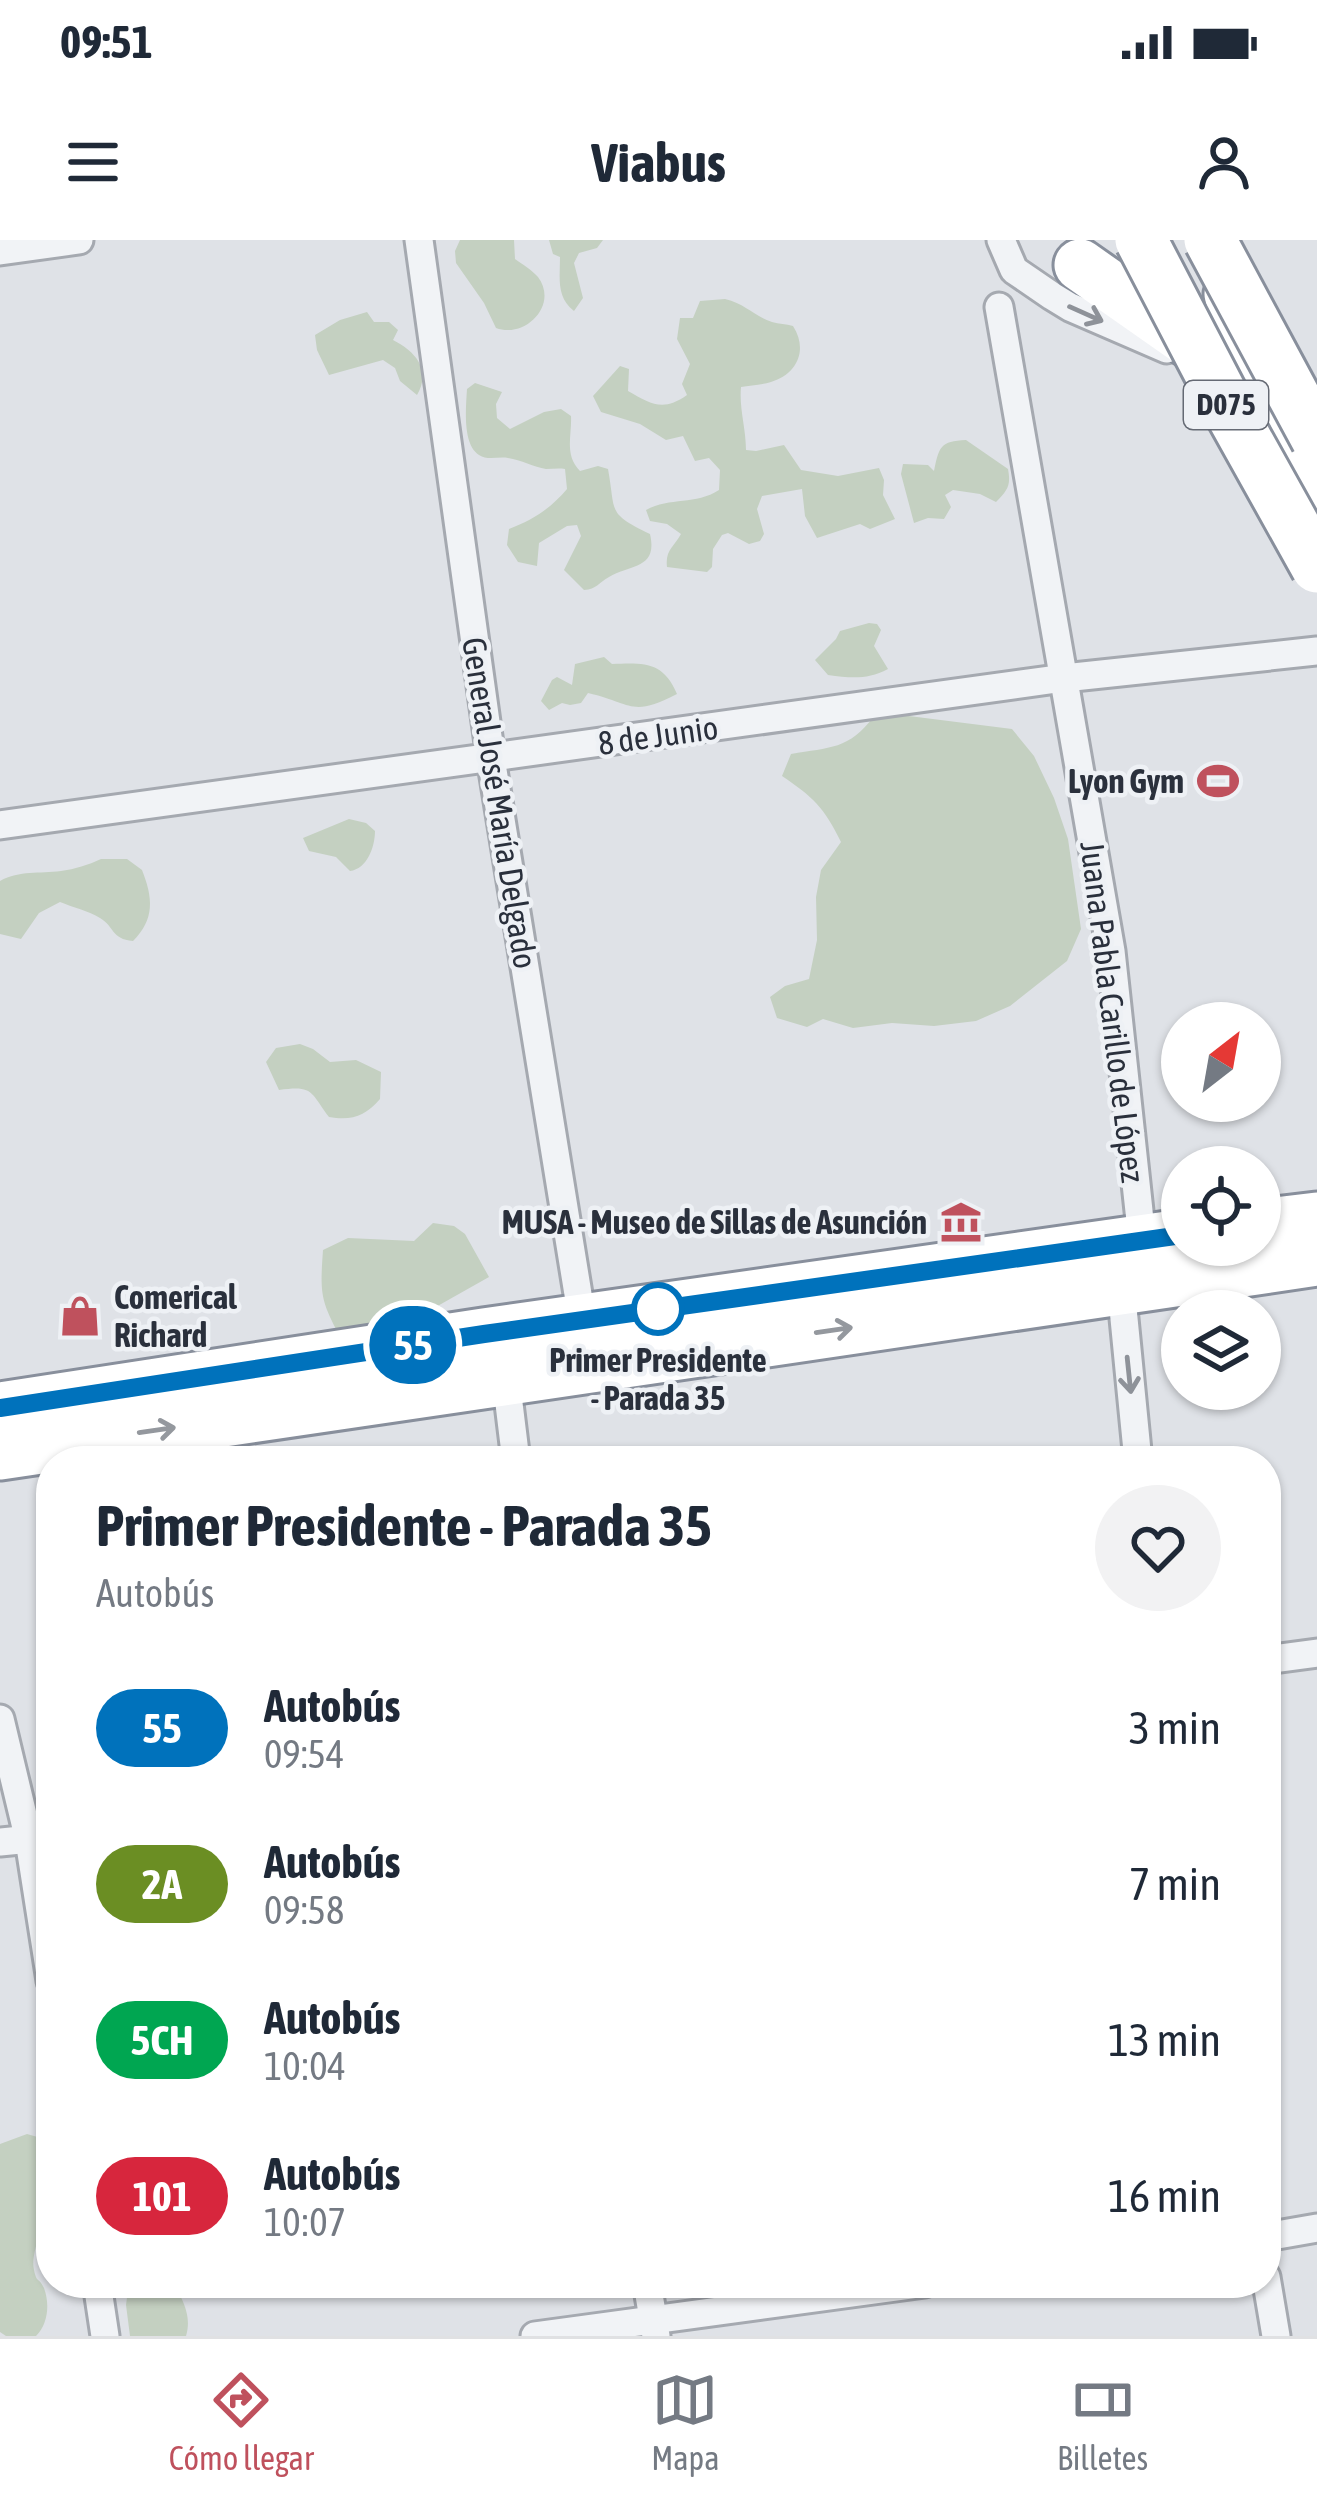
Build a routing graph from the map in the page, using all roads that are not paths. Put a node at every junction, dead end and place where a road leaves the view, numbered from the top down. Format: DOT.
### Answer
graph roads {
  1 [pos="79,240"];
  2 [pos="419,240"];
  3 [pos="1001,240"];
  4 [pos="1141,240"];
  5 [pos="1210,240"];
  6 [pos="1222,240"];
  7 [pos="0,251"];
  8 [pos="1068,253"];
  9 [pos="999,307"];
  10 [pos="1234,383"];
  11 [pos="1317,439"];
  12 [pos="1317,495"];
  13 [pos="1317,535"];
  14 [pos="1317,567"];
  15 [pos="1317,651"];
  16 [pos="1064,678"];
  17 [pos="491,758"];
  18 [pos="0,825"];
  19 [pos="1317,1218"];
  20 [pos="1281,1222"];
  21 [pos="1161,1231"];
  22 [pos="1161,1237"];
  23 [pos="1161,1238"];
  24 [pos="1317,1260"];
  25 [pos="1120,1288"];
  26 [pos="586,1343"];
  27 [pos="506,1378"];
  28 [pos="1,1436"];
  29 [pos="514,1446"];
  30 [pos="1136,1446"];
  31 [pos="1317,1653"];
  32 [pos="1281,1658"];
  33 [pos="0,1719"];
  34 [pos="36,1826"];
  35 [pos="36,1838"];
  36 [pos="0,1842"];
  37 [pos="1317,2228"];
  38 [pos="1281,2234"];
  39 [pos="99,2298"];
  40 [pos="650,2298"];
  41 [pos="835,2298"];
  42 [pos="1270,2298"];
  43 [pos="655,2328"];
  44 [pos="105,2336"];
  45 [pos="535,2336"];
  46 [pos="1276,2336"];
  1 -- 7 [label="street"];
  2 -- 17 [label="street, General José María Delgado"];
  3 -- 10 [label="street, one-way"];
  4 -- 14 [label="highway, D075, bridge"];
  5 -- 8 [label="highway, D075"];
  5 -- 11 [label="highway, D075, bridge"];
  6 -- 12 [label="highway, D075"];
  8 -- 10 [label="highway, D075"];
  9 -- 16 [label="street, Juana Pabla Carillo de López"];
  10 -- 13 [label="highway, D075"];
  15 -- 16 [label="street, 8 de Junio"];
  16 -- 17 [label="street, 8 de Junio"];
  16 -- 21 [label="street, Juana Pabla Carillo de López"];
  17 -- 18 [label="street, 8 de Junio"];
  17 -- 26 [label="street, General José María Delgado"];
  19 -- 20 [label="highway"];
  22 -- 26 [label="highway"];
  23 -- 25 [label="street"];
  24 -- 25 [label="highway"];
  26 -- 25 [label="highway, one-way"];
  25 -- 30 [label="street, one-way"];
  26 -- 27 [label="highway"];
  26 -- 28 [label="highway"];
  28 -- 27 [label="highway, one-way"];
  27 -- 29 [label="street"];
  31 -- 32 [label="street"];
  33 -- 34 [label="street"];
  35 -- 36 [label="street"];
  37 -- 38 [label="street"];
  39 -- 44 [label="street"];
  40 -- 43 [label="street"];
  41 -- 43 [label="street"];
  42 -- 46 [label="street"];
  43 -- 45 [label="street"];
}
